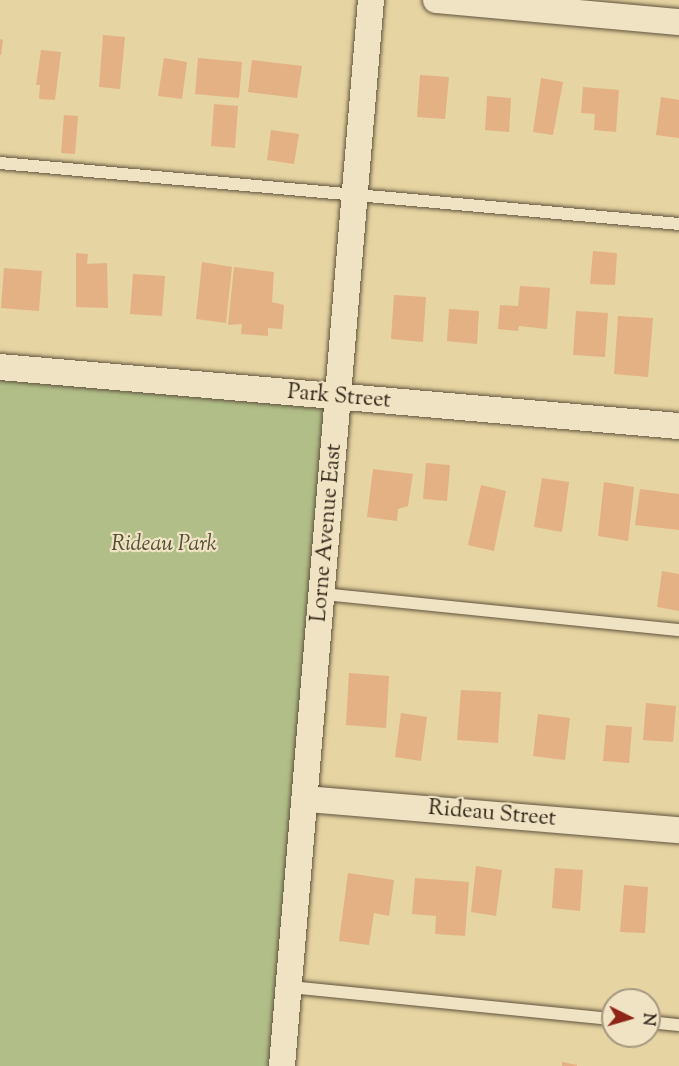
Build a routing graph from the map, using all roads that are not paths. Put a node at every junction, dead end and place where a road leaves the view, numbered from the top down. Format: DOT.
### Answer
graph roads {
  1 [pos="371,0"];
  2 [pos="436,0"];
  3 [pos="679,22"];
  4 [pos="0,163"];
  5 [pos="356,193"];
  6 [pos="679,224"];
  7 [pos="0,367"];
  8 [pos="340,398"];
  9 [pos="679,426"];
  10 [pos="323,594"];
  11 [pos="679,630"];
  12 [pos="306,799"];
  13 [pos="679,830"];
  14 [pos="290,987"];
  15 [pos="601,1018"];
  16 [pos="661,1023"];
  17 [pos="679,1025"];
  18 [pos="282,1066"];
  1 -- 5 [label="street, Lorne Avenue East"];
  2 -- 3 [label="street"];
  4 -- 5 [label="lane"];
  5 -- 6 [label="lane"];
  5 -- 8 [label="street, Lorne Avenue East"];
  7 -- 8 [label="street, Park Street"];
  8 -- 9 [label="street, Park Street"];
  8 -- 10 [label="street, Lorne Avenue East"];
  10 -- 11 [label="lane"];
  10 -- 12 [label="street, Lorne Avenue East"];
  12 -- 13 [label="street, Rideau Street"];
  12 -- 14 [label="street, Lorne Avenue East"];
  14 -- 15 [label="lane"];
  14 -- 18 [label="street, Lorne Avenue East"];
  16 -- 17 [label="lane"];
}
